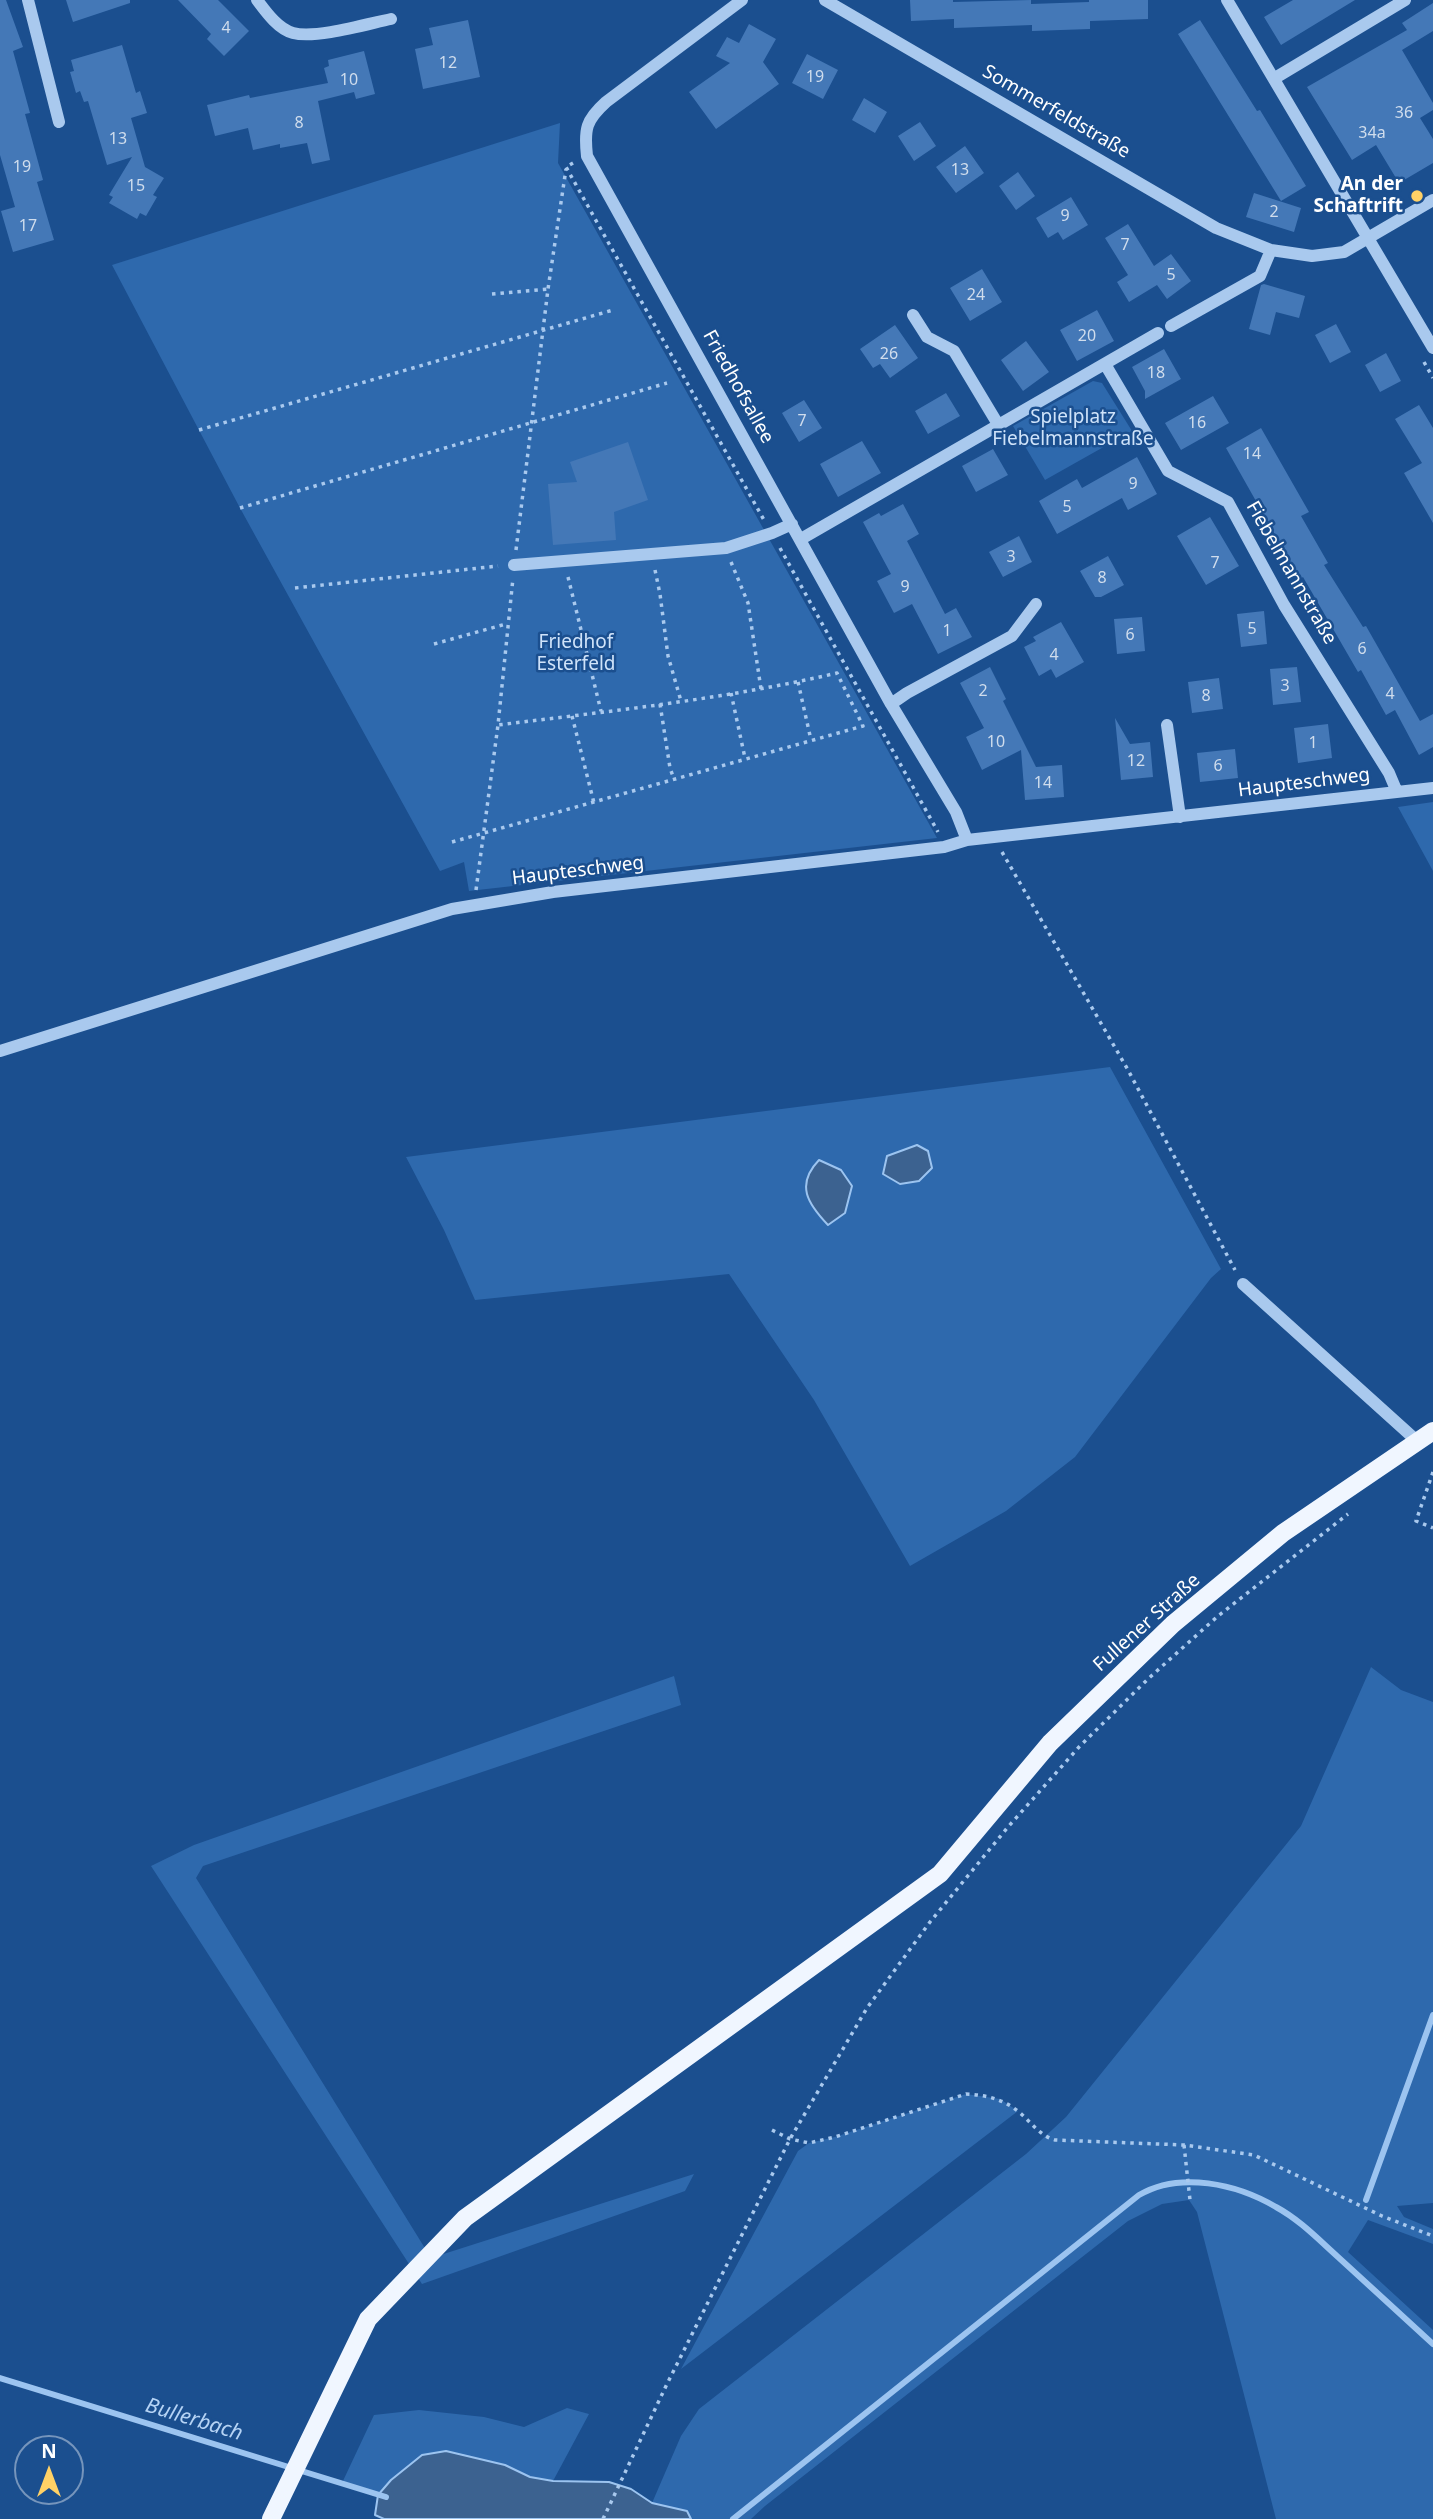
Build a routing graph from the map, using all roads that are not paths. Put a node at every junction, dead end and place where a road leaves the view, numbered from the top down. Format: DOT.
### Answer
graph roads {
  1 [pos="28,0"];
  2 [pos="257,0"];
  3 [pos="742,0"];
  4 [pos="825,0"];
  5 [pos="1227,0"];
  6 [pos="1405,0"];
  7 [pos="391,19"];
  8 [pos="1275,78"];
  9 [pos="59,122"];
  10 [pos="1433,200"];
  11 [pos="1368,237"];
  12 [pos="1271,250"];
  13 [pos="913,315"];
  14 [pos="1171,326"];
  15 [pos="1158,333"];
  16 [pos="1433,348"];
  17 [pos="1105,364"];
  18 [pos="999,426"];
  19 [pos="792,524"];
  20 [pos="800,539"];
  21 [pos="514,565"];
  22 [pos="1036,604"];
  23 [pos="891,704"];
  24 [pos="1167,725"];
  25 [pos="1433,788"];
  26 [pos="1396,792"];
  27 [pos="1180,817"];
  28 [pos="967,841"];
  29 [pos="0,1051"];
  30 [pos="1243,1284"];
  31 [pos="1433,1431"];
  32 [pos="1417,1441"];
  33 [pos="271,2519"];
  1 -- 9 [label="street"];
  2 -- 7 [label="street"];
  3 -- 19 [label="street, Friedhofsallee"];
  4 -- 12 [label="street, Sommerfeldstraße"];
  5 -- 8 [label="street"];
  6 -- 8 [label="street"];
  8 -- 11 [label="street"];
  10 -- 11 [label="street, Sommerfeldstraße"];
  11 -- 12 [label="street, Sommerfeldstraße"];
  11 -- 16 [label="street"];
  12 -- 14 [label="street"];
  13 -- 18 [label="street"];
  15 -- 17 [label="street"];
  17 -- 18 [label="street"];
  17 -- 26 [label="street, Fiebelmannstraße"];
  18 -- 20 [label="street"];
  19 -- 20 [label="street, Friedhofsallee"];
  19 -- 21 [label="street"];
  20 -- 23 [label="street, Friedhofsallee"];
  22 -- 23 [label="street"];
  23 -- 28 [label="street, Friedhofsallee"];
  24 -- 27 [label="street"];
  25 -- 26 [label="street, Haupteschweg"];
  26 -- 27 [label="street, Haupteschweg"];
  27 -- 28 [label="street, Haupteschweg"];
  28 -- 29 [label="street, Haupteschweg"];
  30 -- 32 [label="street"];
  31 -- 32 [label="main road, Fullener Straße"];
  32 -- 33 [label="main road, Fullener Straße"];
}
